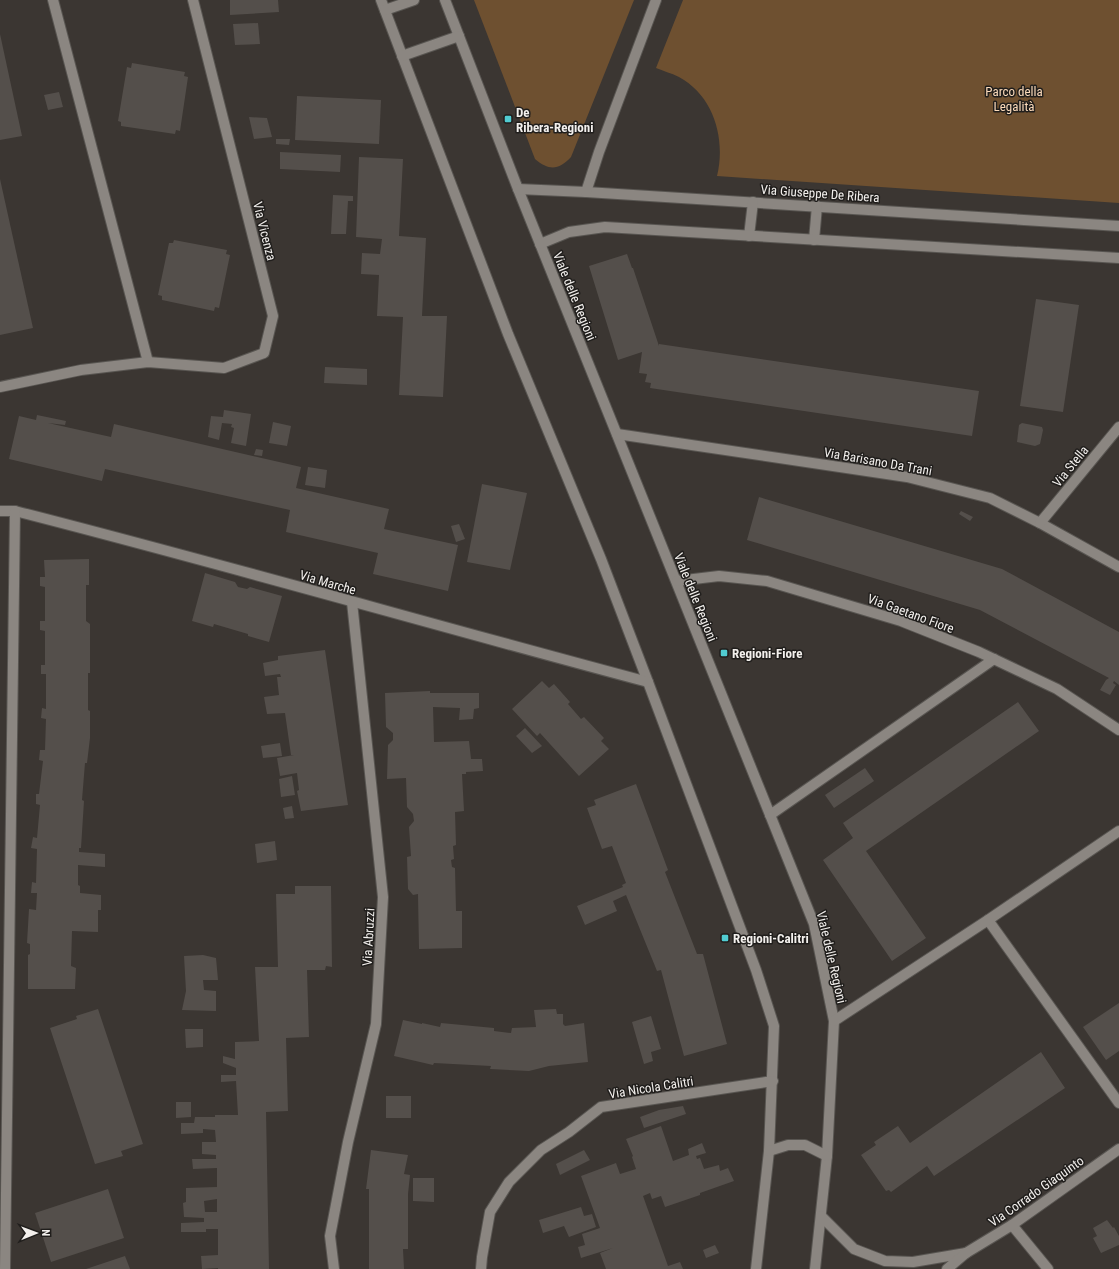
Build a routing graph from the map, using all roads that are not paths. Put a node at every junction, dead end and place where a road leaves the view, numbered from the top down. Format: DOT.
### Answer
graph roads {
  1 [pos="53,0"];
  2 [pos="193,0"];
  3 [pos="381,0"];
  4 [pos="414,0"];
  5 [pos="444,0"];
  6 [pos="656,0"];
  7 [pos="385,10"];
  8 [pos="459,36"];
  9 [pos="402,56"];
  10 [pos="518,189"];
  11 [pos="586,192"];
  12 [pos="753,202"];
  13 [pos="817,206"];
  14 [pos="1119,226"];
  15 [pos="749,236"];
  16 [pos="814,240"];
  17 [pos="540,244"];
  18 [pos="1119,258"];
  19 [pos="148,362"];
  20 [pos="0,387"];
  21 [pos="1119,427"];
  22 [pos="617,434"];
  23 [pos="0,511"];
  24 [pos="15,512"];
  25 [pos="1040,523"];
  26 [pos="1119,567"];
  27 [pos="677,582"];
  28 [pos="352,602"];
  29 [pos="994,659"];
  30 [pos="648,682"];
  31 [pos="1119,730"];
  32 [pos="770,815"];
  33 [pos="1119,831"];
  34 [pos="988,920"];
  35 [pos="834,1021"];
  36 [pos="772,1081"];
  37 [pos="1119,1103"];
  38 [pos="1119,1149"];
  39 [pos="769,1151"];
  40 [pos="827,1156"];
  41 [pos="821,1216"];
  42 [pos="1012,1225"];
  43 [pos="966,1253"];
  44 [pos="5,1269"];
  45 [pos="334,1269"];
  46 [pos="481,1269"];
  47 [pos="756,1269"];
  48 [pos="815,1269"];
  49 [pos="947,1269"];
  50 [pos="1048,1269"];
  1 -- 19 [label="street"];
  2 -- 19 [label="street, Via Vicenza"];
  3 -- 7 [label="street"];
  4 -- 7 [label="street"];
  5 -- 8 [label="street, Viale delle Regioni"];
  6 -- 11 [label="street"];
  7 -- 9 [label="street"];
  8 -- 9 [label="street"];
  8 -- 10 [label="street, Viale delle Regioni"];
  9 -- 30 [label="street"];
  10 -- 11 [label="street, Via Giuseppe De Ribera"];
  10 -- 17 [label="street, Viale delle Regioni"];
  11 -- 12 [label="street, Via Giuseppe De Ribera"];
  12 -- 13 [label="street, Via Giuseppe De Ribera"];
  12 -- 15 [label="street"];
  13 -- 14 [label="street, Via Giuseppe De Ribera"];
  13 -- 16 [label="street"];
  15 -- 16 [label="street"];
  15 -- 17 [label="street"];
  16 -- 18 [label="street"];
  17 -- 22 [label="street, Viale delle Regioni"];
  19 -- 20 [label="street, Via Vicenza"];
  21 -- 25 [label="street, Via Stella"];
  22 -- 25 [label="street, Via Barisano Da Trani"];
  22 -- 27 [label="street, Viale delle Regioni"];
  23 -- 24 [label="street, Via Marche"];
  24 -- 28 [label="street, Via Marche"];
  24 -- 44 [label="street"];
  25 -- 26 [label="street, Via Barisano Da Trani"];
  27 -- 29 [label="street, Via Gaetano Fiore"];
  27 -- 32 [label="street, Viale delle Regioni"];
  28 -- 30 [label="street, Via Marche"];
  28 -- 45 [label="street, Via Abruzzi"];
  29 -- 31 [label="street, Via Gaetano Fiore"];
  29 -- 32 [label="street"];
  30 -- 36 [label="street"];
  32 -- 35 [label="street, Viale delle Regioni"];
  33 -- 34 [label="street"];
  34 -- 35 [label="street"];
  34 -- 37 [label="street"];
  35 -- 40 [label="street, Viale delle Regioni"];
  36 -- 39 [label="street"];
  36 -- 46 [label="street, Via Nicola Calitri"];
  38 -- 42 [label="street, Via Corrado Giaquinto"];
  39 -- 40 [label="street"];
  39 -- 47 [label="street"];
  40 -- 41 [label="street, Viale delle Regioni"];
  41 -- 43 [label="street, Via Corrado Giaquinto"];
  41 -- 48 [label="street, Viale delle Regioni"];
  42 -- 43 [label="street, Via Corrado Giaquinto"];
  42 -- 50 [label="street"];
  43 -- 49 [label="street, Via Corrado Giaquinto"];
}
